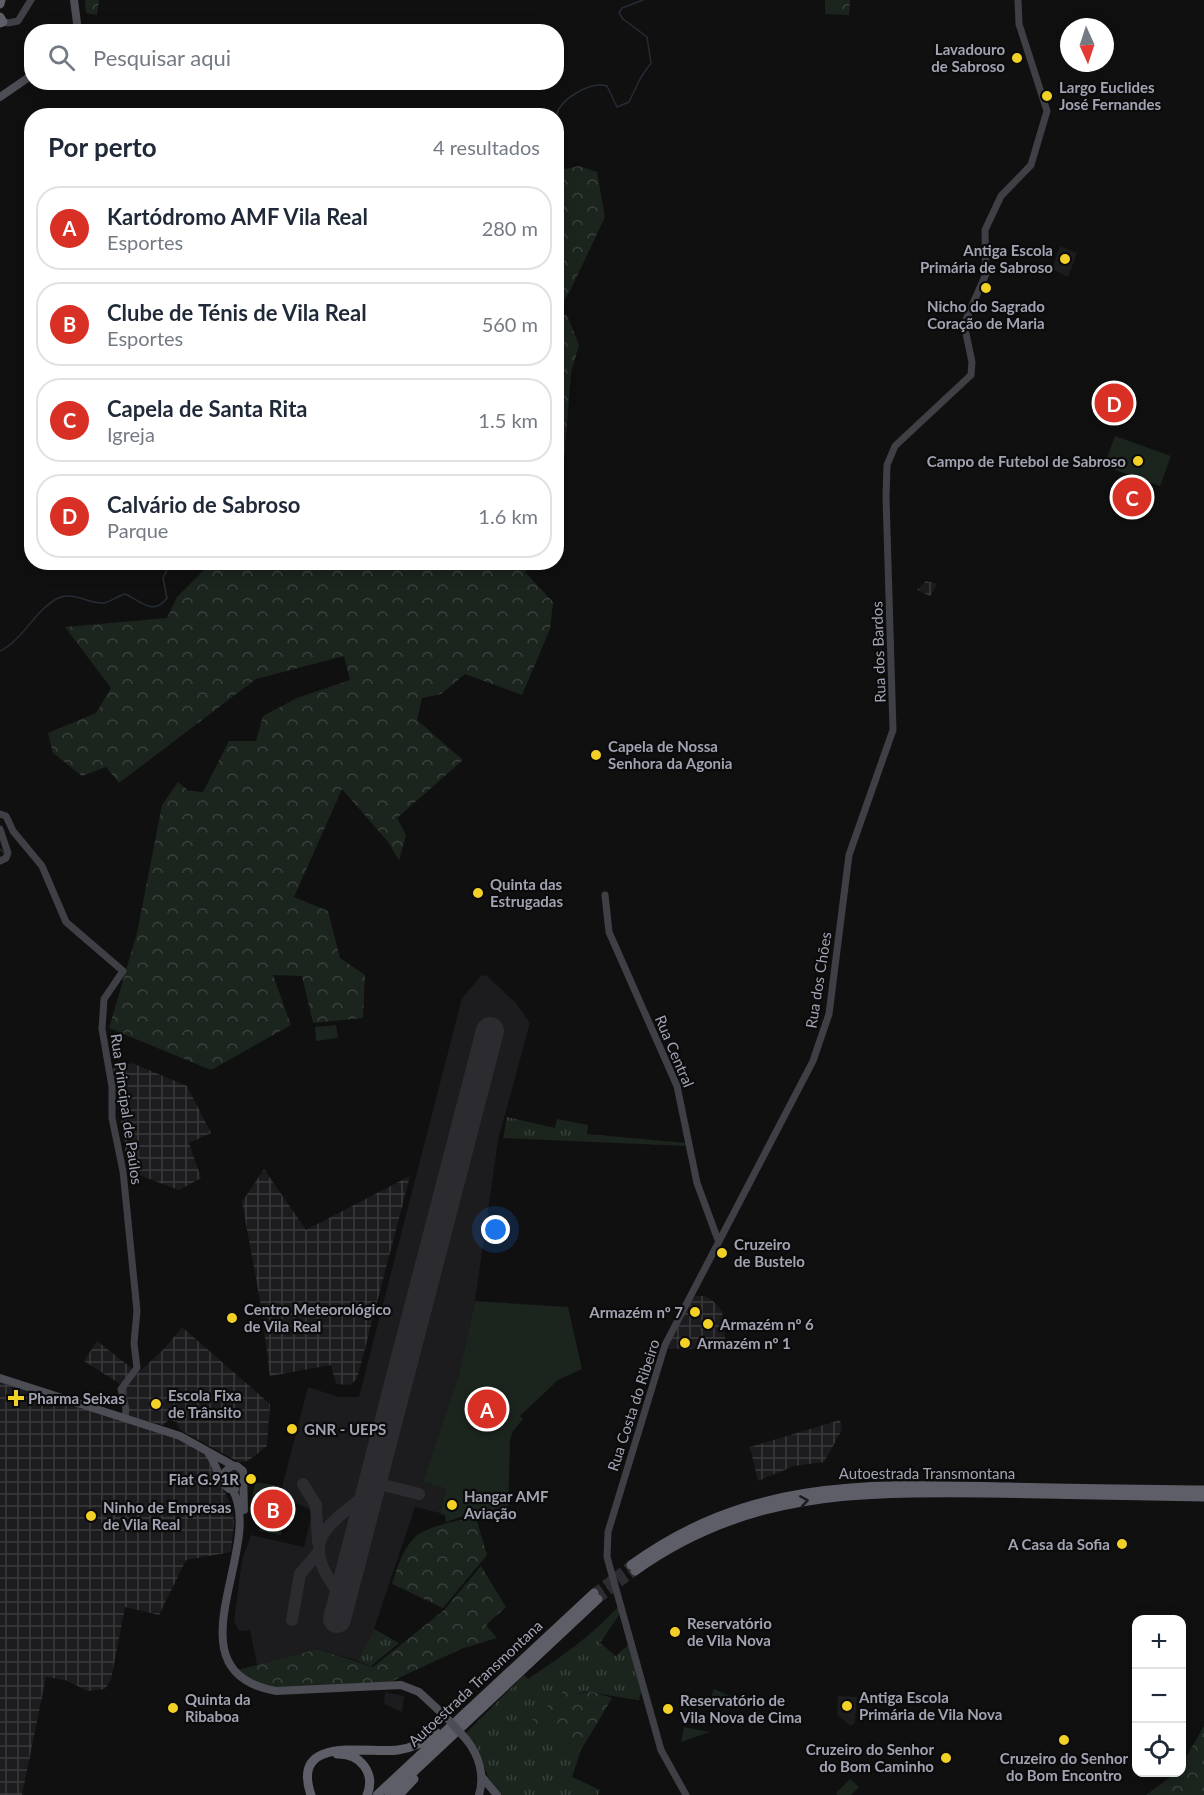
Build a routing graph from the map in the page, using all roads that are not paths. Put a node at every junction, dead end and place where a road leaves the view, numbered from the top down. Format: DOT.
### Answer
graph roads {
  1 [pos="1,0"];
  2 [pos="31,0"];
  3 [pos="74,0"];
  4 [pos="1018,0"];
  5 [pos="0,4"];
  6 [pos="1,21"];
  7 [pos="77,24"];
  8 [pos="24,80"];
  9 [pos="0,97"];
  10 [pos="881,764"];
  11 [pos="0,814"];
  12 [pos="0,829"];
  13 [pos="0,861"];
  14 [pos="606,895"];
  15 [pos="713,1220"];
  16 [pos="724,1227"];
  17 [pos="718,1240"];
  18 [pos="712,1251"];
  19 [pos="0,1378"];
  20 [pos="13,1382"];
  21 [pos="0,1385"];
  22 [pos="124,1418"];
  23 [pos="208,1453"];
  24 [pos="234,1466"];
  25 [pos="221,1476"];
  26 [pos="244,1484"];
  27 [pos="232,1490"];
  28 [pos="1204,1490"];
  29 [pos="1023,1491"];
  30 [pos="1204,1497"];
  31 [pos="239,1526"];
  32 [pos="633,1568"];
  33 [pos="596,1596"];
  34 [pos="532,1655"];
  35 [pos="482,1777"];
  36 [pos="493,1792"];
  37 [pos="480,1794"];
  38 [pos="311,1795"];
  39 [pos="316,1795"];
  40 [pos="367,1795"];
  41 [pos="377,1795"];
  42 [pos="389,1795"];
  43 [pos="399,1795"];
  44 [pos="686,1795"];
  1 -- 5 [label="highway"];
  2 -- 6 [label="main road"];
  3 -- 7 [label="main road"];
  4 -- 10 [label="main road, Rua dos Bardos"];
  8 -- 9 [label="main road"];
  10 -- 16 [label="main road, Rua dos Chões"];
  11 -- 22 [label="main road, Rua Principal de Paúlos"];
  12 -- 13 [label="main road"];
  14 -- 15 [label="main road, Rua Central"];
  15 -- 16 [label="main road"];
  15 -- 17 [label="main road, Rua Central"];
  16 -- 17 [label="main road, Rua dos Chões"];
  17 -- 18 [label="main road, Rua dos Chões"];
  18 -- 44 [label="main road, Rua Costa do Ribeiro"];
  19 -- 20 [label="main road"];
  20 -- 21 [label="main road"];
  20 -- 22 [label="main road"];
  22 -- 23 [label="main road"];
  23 -- 24 [label="main road"];
  23 -- 25 [label="main road"];
  24 -- 25 [label="main road"];
  24 -- 26 [label="main road"];
  25 -- 27 [label="main road"];
  26 -- 27 [label="main road"];
  26 -- 31 [label="main road"];
  27 -- 31 [label="main road"];
  28 -- 29 [label="highway, Autoestrada Transmontana"];
  29 -- 30 [label="highway, Autoestrada Transmontana"];
  29 -- 32 [label="highway, Autoestrada Transmontana"];
  31 -- 35 [label="main road, bridge"];
  33 -- 34 [label="highway, Autoestrada Transmontana"];
  34 -- 38 [label="highway"];
  34 -- 41 [label="highway, Autoestrada Transmontana"];
  34 -- 42 [label="highway, Autoestrada Transmontana"];
  34 -- 43 [label="highway"];
  35 -- 36 [label="main road"];
  35 -- 37 [label="main road"];
  36 -- 37 [label="main road"];
  39 -- 40 [label="highway"];
}
